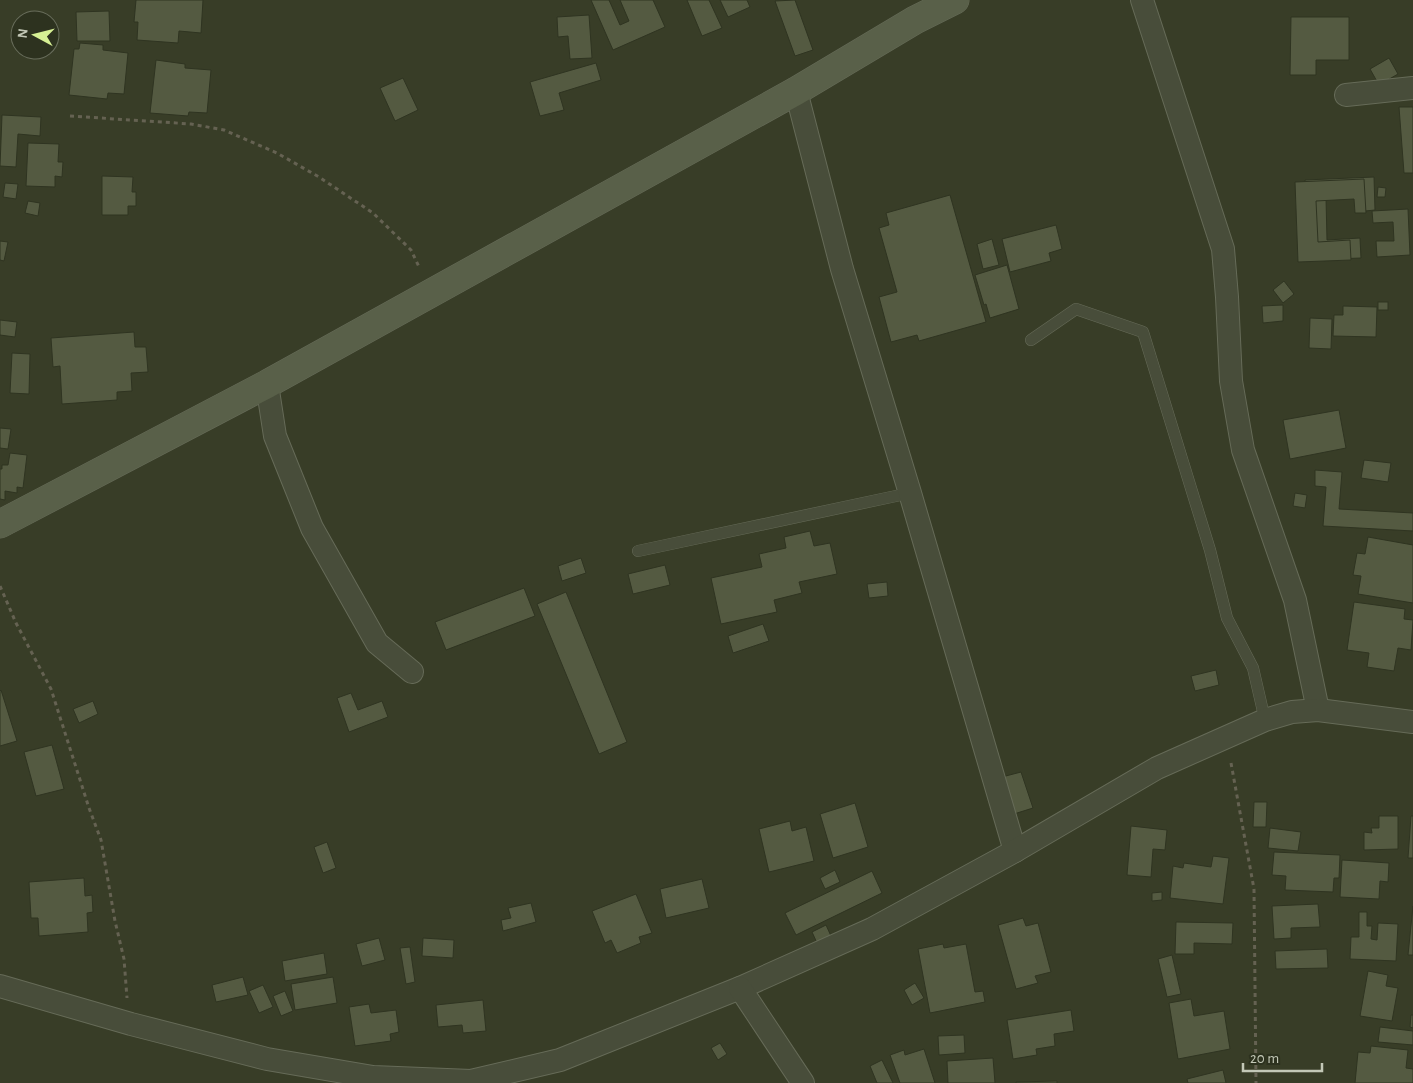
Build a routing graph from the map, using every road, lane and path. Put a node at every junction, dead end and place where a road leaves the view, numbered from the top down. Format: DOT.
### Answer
graph roads {
  1 [pos="955,0"];
  2 [pos="1142,0"];
  3 [pos="1413,88"];
  4 [pos="796,91"];
  5 [pos="1346,95"];
  6 [pos="70,116"];
  7 [pos="432,292"];
  8 [pos="1031,340"];
  9 [pos="267,384"];
  10 [pos="910,493"];
  11 [pos="0,524"];
  12 [pos="638,551"];
  13 [pos="0,586"];
  14 [pos="412,672"];
  15 [pos="1318,710"];
  16 [pos="1265,720"];
  17 [pos="1413,722"];
  18 [pos="1226,737"];
  19 [pos="1015,851"];
  20 [pos="0,986"];
  21 [pos="740,988"];
  22 [pos="130,1024"];
  23 [pos="803,1083"];
  24 [pos="1256,1083"];
  1 -- 4 [label="street"];
  2 -- 15 [label="street"];
  3 -- 5 [label="street"];
  4 -- 7 [label="street"];
  4 -- 10 [label="street"];
  6 -- 7 [label="path"];
  7 -- 9 [label="street"];
  8 -- 16 [label="lane"];
  9 -- 11 [label="street"];
  9 -- 14 [label="street"];
  10 -- 12 [label="lane"];
  10 -- 19 [label="street"];
  13 -- 22 [label="path"];
  15 -- 16 [label="street"];
  15 -- 17 [label="street"];
  16 -- 18 [label="street"];
  18 -- 19 [label="street"];
  18 -- 24 [label="path"];
  19 -- 21 [label="street"];
  20 -- 22 [label="street"];
  21 -- 22 [label="street"];
  21 -- 23 [label="street"];
}
